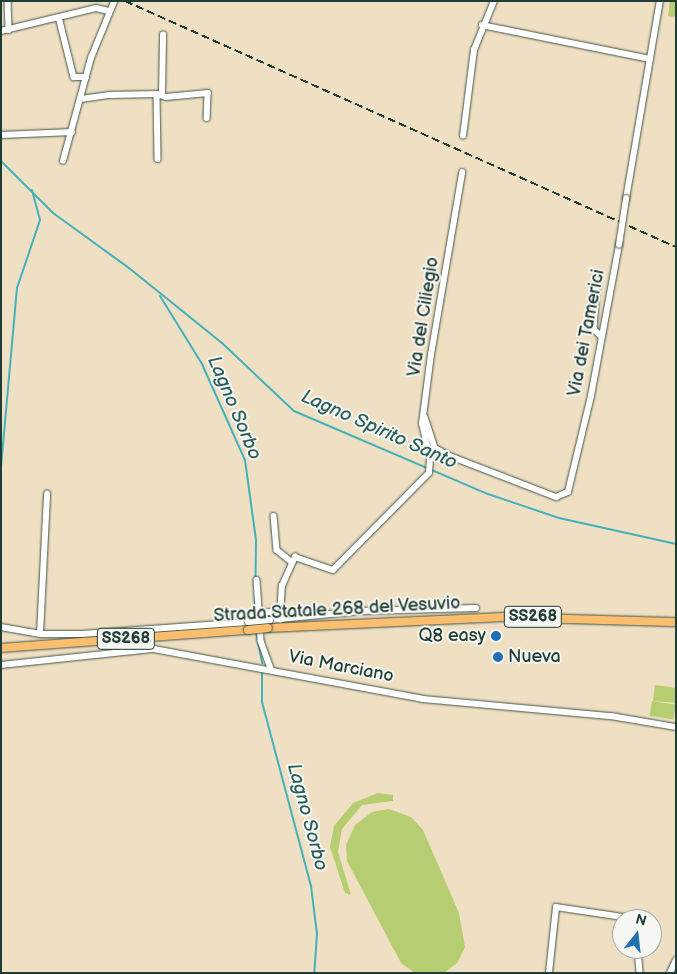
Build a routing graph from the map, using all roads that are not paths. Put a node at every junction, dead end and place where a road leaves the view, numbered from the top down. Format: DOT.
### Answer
graph roads {
  1 [pos="8,1"];
  2 [pos="494,1"];
  3 [pos="660,1"];
  4 [pos="114,2"];
  5 [pos="109,11"];
  6 [pos="59,18"];
  7 [pos="482,25"];
  8 [pos="9,30"];
  9 [pos="1,31"];
  10 [pos="163,35"];
  11 [pos="650,59"];
  12 [pos="86,77"];
  13 [pos="160,94"];
  14 [pos="81,99"];
  15 [pos="207,118"];
  16 [pos="72,132"];
  17 [pos="1,135"];
  18 [pos="463,136"];
  19 [pos="158,159"];
  20 [pos="64,162"];
  21 [pos="462,173"];
  22 [pos="598,275"];
  23 [pos="601,336"];
  24 [pos="425,415"];
  25 [pos="46,494"];
  26 [pos="274,516"];
  27 [pos="292,562"];
  28 [pos="257,580"];
  29 [pos="476,608"];
  30 [pos="280,611"];
  31 [pos="259,613"];
  32 [pos="280,620"];
  33 [pos="676,622"];
  34 [pos="269,624"];
  35 [pos="248,626"];
  36 [pos="1,627"];
  37 [pos="40,634"];
  38 [pos="3,648"];
  39 [pos="1,665"];
  40 [pos="271,668"];
  41 [pos="676,727"];
  42 [pos="612,915"];
  43 [pos="639,959"];
  44 [pos="676,960"];
  45 [pos="549,973"];
  46 [pos="640,973"];
  47 [pos="670,973"];
  1 -- 8 [label="street"];
  2 -- 7 [label="street"];
  3 -- 11 [label="street, Via dei Tamerici"];
  4 -- 5 [label="street"];
  5 -- 6 [label="street"];
  5 -- 12 [label="street"];
  6 -- 8 [label="street"];
  6 -- 12 [label="street"];
  7 -- 11 [label="street"];
  7 -- 18 [label="street"];
  8 -- 9 [label="street"];
  10 -- 13 [label="street"];
  11 -- 23 [label="street, Via dei Tamerici, bridge"];
  12 -- 14 [label="street"];
  13 -- 14 [label="street"];
  13 -- 15 [label="street"];
  13 -- 19 [label="street"];
  14 -- 16 [label="street"];
  16 -- 17 [label="street"];
  16 -- 20 [label="street"];
  21 -- 24 [label="street, Via del Ciliegio"];
  22 -- 23 [label="street"];
  23 -- 24 [label="street, Via dei Tamerici"];
  24 -- 27 [label="street, Via del Ciliegio"];
  25 -- 37 [label="street"];
  26 -- 27 [label="street"];
  27 -- 30 [label="street"];
  28 -- 31 [label="street"];
  29 -- 32 [label="street"];
  30 -- 31 [label="street"];
  30 -- 32 [label="street"];
  31 -- 40 [label="street"];
  32 -- 34 [label="street"];
  33 -- 34 [label="highway, Strada Statale 268 del Vesuvio / SS268"];
  34 -- 35 [label="highway, Strada Statale 268 del Vesuvio / SS268, bridge"];
  35 -- 37 [label="street"];
  35 -- 38 [label="highway, Strada Statale 268 del Vesuvio / SS268"];
  36 -- 37 [label="street"];
  39 -- 40 [label="street, Via Marciano"];
  40 -- 41 [label="street, Via Marciano"];
  42 -- 45 [label="street"];
  43 -- 46 [label="street"];
  44 -- 47 [label="street"];
}
